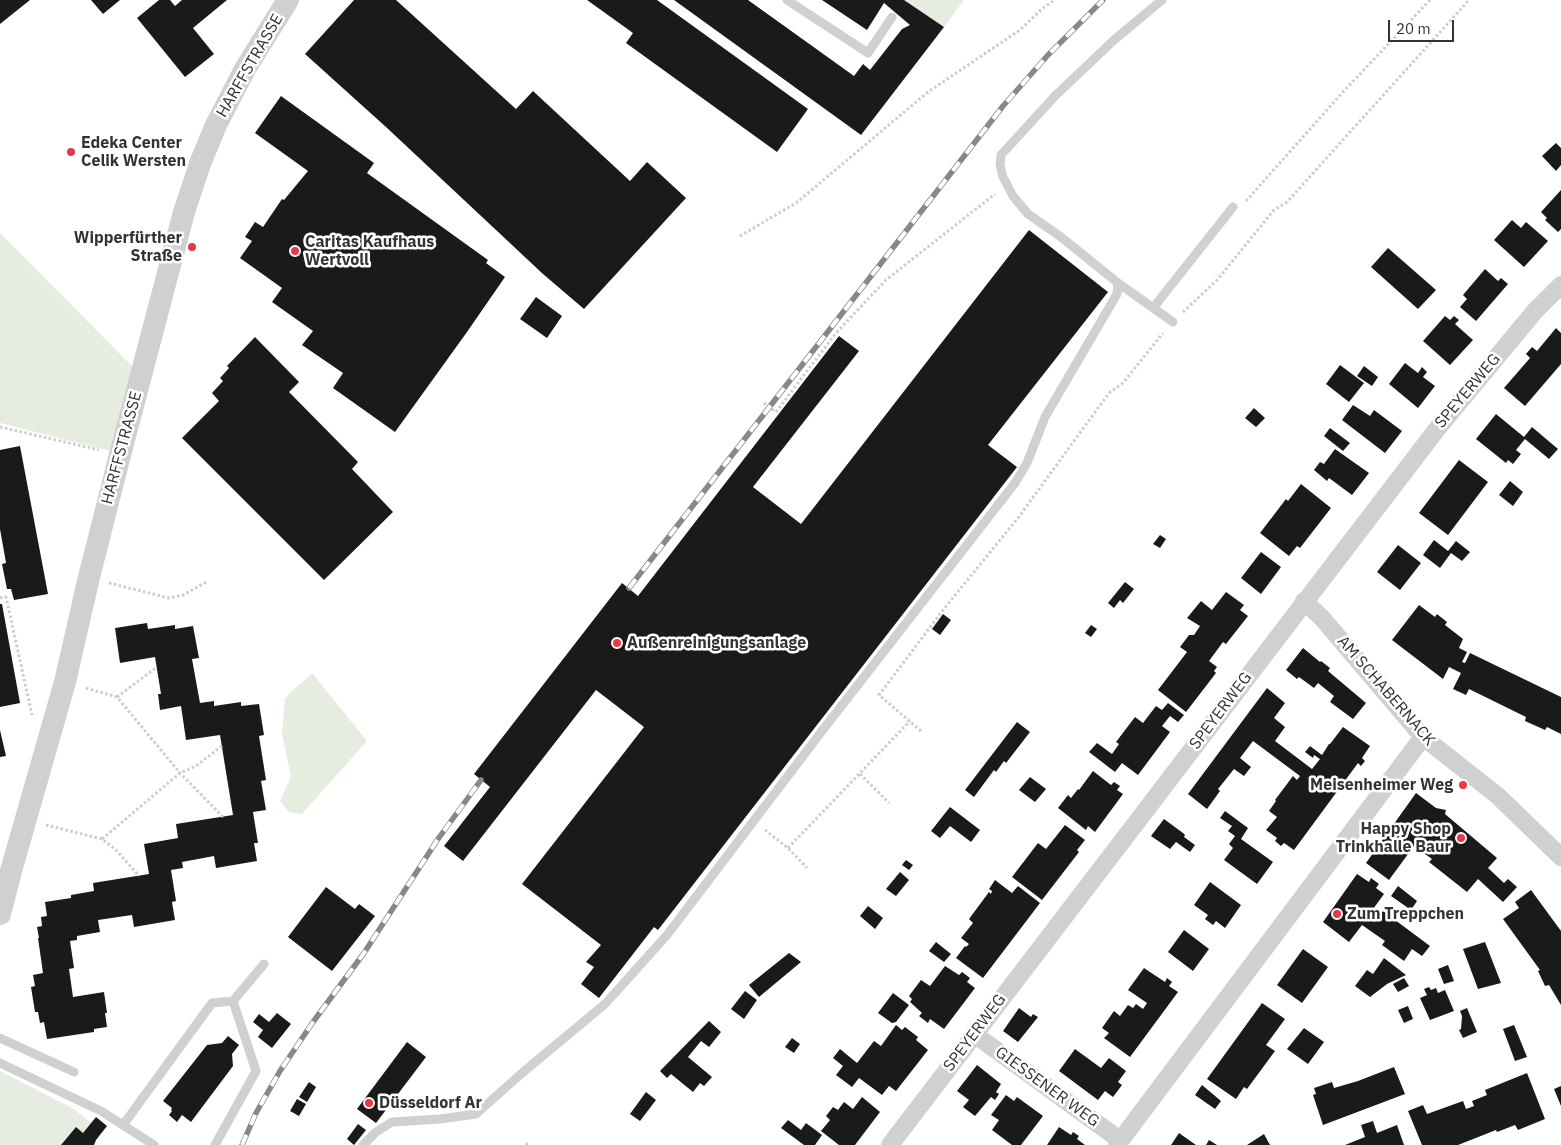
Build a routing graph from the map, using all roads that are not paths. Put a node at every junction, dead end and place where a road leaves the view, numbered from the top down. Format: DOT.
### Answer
graph roads {
  1 [pos="288,0"];
  2 [pos="787,0"];
  3 [pos="1162,0"];
  4 [pos="892,17"];
  5 [pos="1233,207"];
  6 [pos="1118,283"];
  7 [pos="1561,285"];
  8 [pos="1153,308"];
  9 [pos="1173,322"];
  10 [pos="1304,601"];
  11 [pos="1423,737"];
  12 [pos="1561,857"];
  13 [pos="5,869"];
  14 [pos="0,914"];
  15 [pos="264,964"];
  16 [pos="233,1001"];
  17 [pos="974,1034"];
  18 [pos="0,1038"];
  19 [pos="0,1062"];
  20 [pos="74,1072"];
  21 [pos="123,1124"];
  22 [pos="1119,1143"];
  23 [pos="154,1145"];
  24 [pos="215,1145"];
  25 [pos="363,1145"];
  26 [pos="890,1145"];
  1 -- 13 [label="street, HARFFSTRASSE"];
  2 -- 4 [label="lane"];
  3 -- 6 [label="lane"];
  5 -- 8 [label="lane"];
  6 -- 8 [label="lane"];
  6 -- 25 [label="lane"];
  7 -- 10 [label="street, SPEYERWEG"];
  8 -- 9 [label="lane"];
  10 -- 11 [label="street, AM SCHABERNACK"];
  10 -- 17 [label="street, SPEYERWEG"];
  11 -- 12 [label="street, AM SCHABERNACK"];
  11 -- 22 [label="street"];
  13 -- 14 [label="street, HARFFSTRASSE"];
  15 -- 16 [label="lane"];
  16 -- 21 [label="lane"];
  16 -- 24 [label="lane"];
  17 -- 22 [label="street, GIESSENER WEG"];
  17 -- 26 [label="street, SPEYERWEG"];
  18 -- 20 [label="lane"];
  19 -- 21 [label="lane"];
  21 -- 23 [label="lane"];
}
